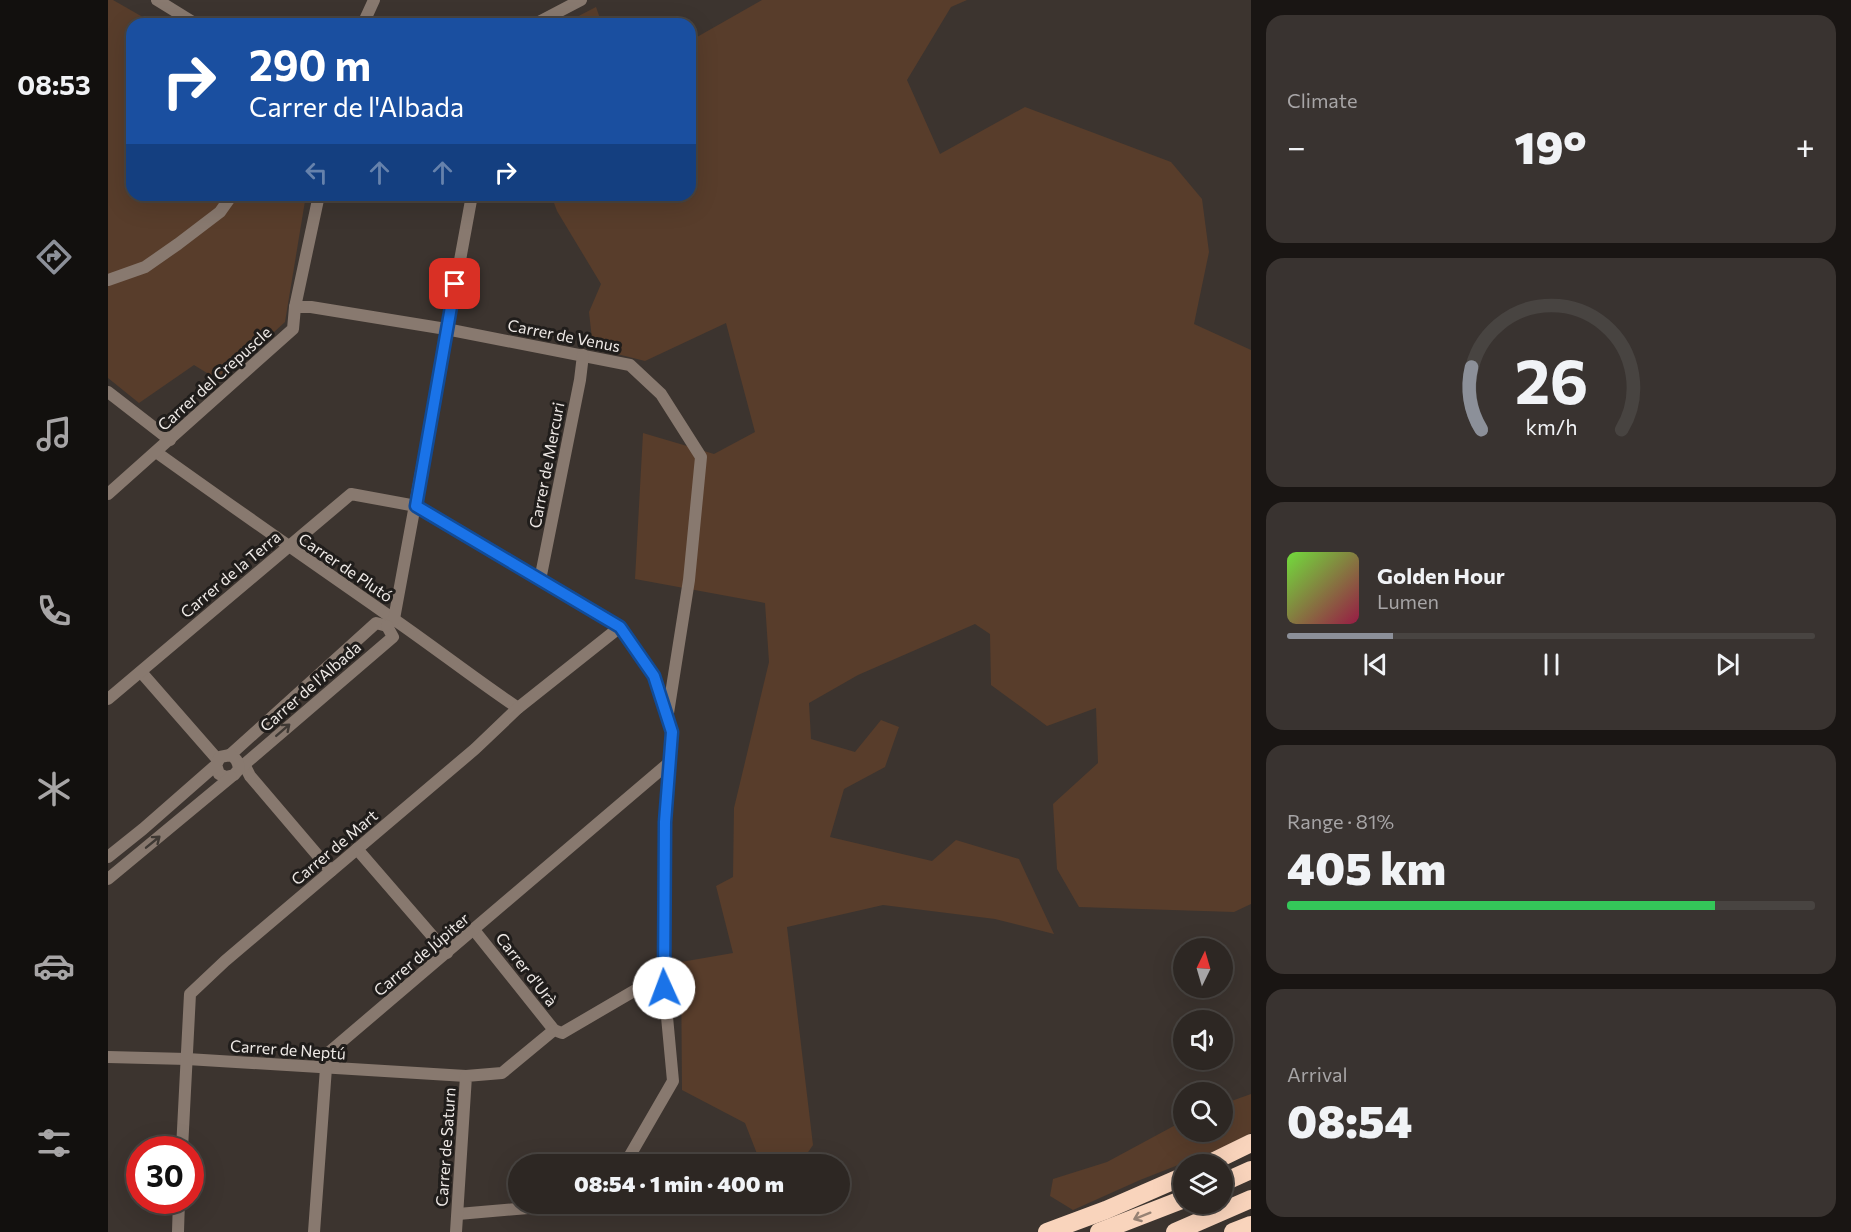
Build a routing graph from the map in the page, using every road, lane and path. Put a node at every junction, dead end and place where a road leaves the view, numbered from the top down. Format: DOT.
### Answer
graph roads {
  1 [pos="157,0"];
  2 [pos="374,0"];
  3 [pos="581,0"];
  4 [pos="186,18"];
  5 [pos="366,18"];
  6 [pos="546,18"];
  7 [pos="228,201"];
  8 [pos="318,201"];
  9 [pos="471,201"];
  10 [pos="108,280"];
  11 [pos="295,307"];
  12 [pos="446,329"];
  13 [pos="583,355"];
  14 [pos="108,392"];
  15 [pos="170,440"];
  16 [pos="156,452"];
  17 [pos="108,494"];
  18 [pos="416,506"];
  19 [pos="288,547"];
  20 [pos="540,580"];
  21 [pos="391,622"];
  22 [pos="620,627"];
  23 [pos="141,672"];
  24 [pos="108,699"];
  25 [pos="519,708"];
  26 [pos="668,717"];
  27 [pos="230,754"];
  28 [pos="670,762"];
  29 [pos="217,763"];
  30 [pos="238,770"];
  31 [pos="357,849"];
  32 [pos="108,857"];
  33 [pos="331,871"];
  34 [pos="108,879"];
  35 [pos="474,930"];
  36 [pos="447,953"];
  37 [pos="663,974"];
  38 [pos="554,1030"];
  39 [pos="108,1056"];
  40 [pos="187,1059"];
  41 [pos="326,1068"];
  42 [pos="466,1076"];
  43 [pos="183,1136"];
  44 [pos="1251,1143"];
  45 [pos="631,1154"];
  46 [pos="1228,1154"];
  47 [pos="1251,1170"];
  48 [pos="1233,1178"];
  49 [pos="1173,1181"];
  50 [pos="1251,1199"];
  51 [pos="1173,1203"];
  52 [pos="508,1210"];
  53 [pos="179,1214"];
  54 [pos="458,1214"];
  55 [pos="1251,1225"];
  56 [pos="178,1232"];
  57 [pos="314,1232"];
  58 [pos="456,1232"];
  59 [pos="1047,1232"];
  60 [pos="1099,1232"];
  61 [pos="1175,1232"];
  62 [pos="1233,1232"];
  1 -- 4 [label="street"];
  2 -- 5 [label="street"];
  3 -- 6 [label="street"];
  7 -- 10 [label="street"];
  8 -- 11 [label="street, Carrer del Crepuscle"];
  9 -- 12 [label="street, Carrer de l'Albada"];
  11 -- 12 [label="street, Carrer de Venus"];
  11 -- 15 [label="street, Carrer del Crepuscle"];
  12 -- 13 [label="street, Carrer de Venus"];
  12 -- 18 [label="street, Carrer de l'Albada"];
  13 -- 20 [label="street, Carrer de Mercuri"];
  13 -- 26 [label="street, Carrer de Venus"];
  14 -- 15 [label="street"];
  15 -- 16 [label="street, Carrer del Crepuscle"];
  16 -- 17 [label="street, Carrer del Crepuscle"];
  16 -- 19 [label="street, Carrer de Plutó"];
  18 -- 19 [label="street, Carrer de la Terra"];
  18 -- 20 [label="street"];
  18 -- 21 [label="street, Carrer de l'Albada"];
  19 -- 21 [label="street, Carrer de Plutó"];
  19 -- 23 [label="street, Carrer de la Terra"];
  20 -- 22 [label="street"];
  21 -- 25 [label="street, Carrer de Plutó"];
  21 -- 27 [label="street, Carrer de l'Albada"];
  30 -- 21 [label="street, Carrer de l'Albada, one-way"];
  22 -- 25 [label="street, Carrer de Mart"];
  22 -- 26 [label="street"];
  23 -- 24 [label="street, Carrer de la Terra"];
  23 -- 29 [label="street"];
  25 -- 31 [label="street, Carrer de Mart"];
  26 -- 28 [label="street"];
  27 -- 29 [label="street"];
  27 -- 30 [label="street"];
  28 -- 35 [label="street, Carrer de Júpiter"];
  28 -- 37 [label="street"];
  29 -- 30 [label="street"];
  29 -- 32 [label="street"];
  30 -- 33 [label="street"];
  34 -- 30 [label="street, Carrer de l'Albada, one-way"];
  31 -- 33 [label="street, Carrer de Mart"];
  31 -- 36 [label="street"];
  33 -- 40 [label="street, Carrer de Mart"];
  35 -- 36 [label="street, Carrer de Júpiter"];
  35 -- 38 [label="street, Carrer d'Urà"];
  36 -- 41 [label="street, Carrer de Júpiter"];
  37 -- 38 [label="street, Carrer de Saturn"];
  37 -- 45 [label="street"];
  38 -- 42 [label="street, Carrer de Saturn"];
  39 -- 40 [label="street, Carrer de Neptú"];
  40 -- 41 [label="street, Carrer de Neptú"];
  40 -- 43 [label="street, Carrer de Mart"];
  41 -- 42 [label="street, Carrer de Neptú"];
  41 -- 57 [label="street, Carrer de Júpiter"];
  42 -- 54 [label="street, Carrer de Saturn"];
  44 -- 46 [label="highway"];
  47 -- 48 [label="highway"];
  49 -- 59 [label="highway"];
  50 -- 61 [label="highway"];
  51 -- 60 [label="highway, one-way"];
  52 -- 54 [label="street"];
  53 -- 56 [label="street"];
  54 -- 58 [label="street, Carrer de Saturn"];
  55 -- 62 [label="highway"];
}
